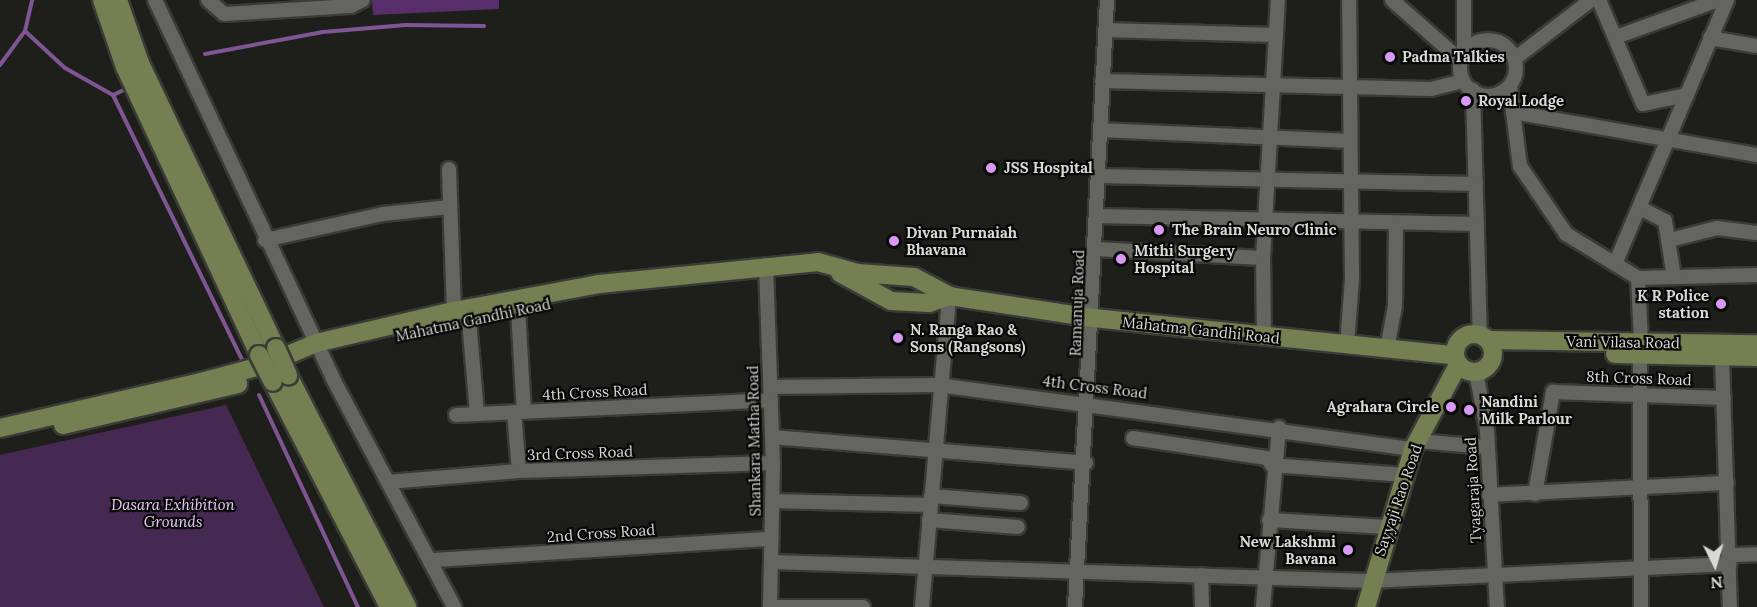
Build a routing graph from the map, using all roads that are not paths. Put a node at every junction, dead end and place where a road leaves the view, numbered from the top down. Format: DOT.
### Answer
graph roads {
  1 [pos="102,0"];
  2 [pos="118,0"];
  3 [pos="155,0"];
  4 [pos="208,0"];
  5 [pos="363,0"];
  6 [pos="1107,0"];
  7 [pos="1278,0"];
  8 [pos="1349,0"];
  9 [pos="1392,0"];
  10 [pos="1464,0"];
  11 [pos="1599,0"];
  12 [pos="1718,0"];
  13 [pos="1727,0"];
  14 [pos="1585,2"];
  15 [pos="1105,30"];
  16 [pos="1276,35"];
  17 [pos="1616,37"];
  18 [pos="1710,38"];
  19 [pos="1757,46"];
  20 [pos="1461,55"];
  21 [pos="1517,57"];
  22 [pos="1102,81"];
  23 [pos="1273,86"];
  24 [pos="1467,86"];
  25 [pos="1350,87"];
  26 [pos="1510,87"];
  27 [pos="1688,95"];
  28 [pos="1513,112"];
  29 [pos="1100,130"];
  30 [pos="1268,138"];
  31 [pos="1350,141"];
  32 [pos="1669,141"];
  33 [pos="1757,155"];
  34 [pos="449,169"];
  35 [pos="1098,176"];
  36 [pos="1270,180"];
  37 [pos="1350,183"];
  38 [pos="1476,184"];
  39 [pos="450,207"];
  40 [pos="1640,208"];
  41 [pos="1096,216"];
  42 [pos="1351,222"];
  43 [pos="1267,223"];
  44 [pos="1396,223"];
  45 [pos="1477,224"];
  46 [pos="1757,233"];
  47 [pos="265,240"];
  48 [pos="1670,240"];
  49 [pos="1095,249"];
  50 [pos="1263,258"];
  51 [pos="1615,264"];
  52 [pos="766,270"];
  53 [pos="1757,275"];
  54 [pos="1674,277"];
  55 [pos="1638,278"];
  56 [pos="949,296"];
  57 [pos="518,309"];
  58 [pos="462,315"];
  59 [pos="1093,318"];
  60 [pos="1264,336"];
  61 [pos="1487,342"];
  62 [pos="1757,344"];
  63 [pos="1347,345"];
  64 [pos="318,348"];
  65 [pos="1640,348"];
  66 [pos="1387,349"];
  67 [pos="268,352"];
  68 [pos="1722,356"];
  69 [pos="1757,357"];
  70 [pos="1456,360"];
  71 [pos="1476,372"];
  72 [pos="281,378"];
  73 [pos="938,386"];
  74 [pos="771,393"];
  75 [pos="1639,395"];
  76 [pos="1724,398"];
  77 [pos="1090,402"];
  78 [pos="477,412"];
  79 [pos="519,412"];
  80 [pos="456,415"];
  81 [pos="0,428"];
  82 [pos="1279,428"];
  83 [pos="772,437"];
  84 [pos="1133,438"];
  85 [pos="0,439"];
  86 [pos="1416,445"];
  87 [pos="1486,447"];
  88 [pos="934,448"];
  89 [pos="773,463"];
  90 [pos="1086,464"];
  91 [pos="1272,465"];
  92 [pos="519,471"];
  93 [pos="1405,475"];
  94 [pos="388,482"];
  95 [pos="1727,483"];
  96 [pos="1638,489"];
  97 [pos="1535,494"];
  98 [pos="1489,495"];
  99 [pos="931,500"];
  100 [pos="773,501"];
  101 [pos="1021,503"];
  102 [pos="929,520"];
  103 [pos="1269,520"];
  104 [pos="1018,527"];
  105 [pos="1388,527"];
  106 [pos="771,538"];
  107 [pos="1757,554"];
  108 [pos="1731,558"];
  109 [pos="433,560"];
  110 [pos="772,562"];
  111 [pos="927,564"];
  112 [pos="1638,566"];
  113 [pos="1079,572"];
  114 [pos="1201,574"];
  115 [pos="1494,576"];
  116 [pos="1266,577"];
  117 [pos="1370,581"];
  118 [pos="389,607"];
  119 [pos="407,607"];
  120 [pos="454,607"];
  121 [pos="770,607"];
  122 [pos="863,607"];
  123 [pos="922,607"];
  124 [pos="1075,607"];
  125 [pos="1202,607"];
  126 [pos="1263,607"];
  127 [pos="1366,607"];
  128 [pos="1497,607"];
  129 [pos="1641,607"];
  130 [pos="1730,607"];
  1 -- 67 [label="main road"];
  2 -- 67 [label="main road"];
  3 -- 47 [label="street"];
  4 -- 5 [label="street"];
  6 -- 15 [label="street, Ramanuja Road"];
  7 -- 16 [label="street"];
  8 -- 25 [label="street"];
  9 -- 20 [label="street"];
  10 -- 20 [label="street"];
  11 -- 17 [label="street"];
  12 -- 17 [label="street"];
  13 -- 18 [label="street"];
  14 -- 21 [label="street"];
  15 -- 16 [label="street"];
  15 -- 22 [label="street, Ramanuja Road"];
  16 -- 23 [label="street"];
  17 -- 27 [label="street"];
  18 -- 19 [label="street"];
  18 -- 27 [label="street"];
  20 -- 21 [label="street"];
  20 -- 24 [label="street"];
  21 -- 26 [label="street"];
  22 -- 23 [label="street"];
  22 -- 29 [label="street, Ramanuja Road"];
  23 -- 25 [label="street"];
  23 -- 30 [label="street"];
  24 -- 25 [label="street"];
  24 -- 26 [label="street"];
  24 -- 38 [label="street"];
  25 -- 31 [label="street"];
  26 -- 28 [label="street"];
  27 -- 32 [label="street"];
  28 -- 32 [label="street"];
  28 -- 51 [label="street"];
  29 -- 30 [label="street"];
  29 -- 35 [label="street, Ramanuja Road"];
  30 -- 31 [label="street"];
  30 -- 36 [label="street"];
  31 -- 37 [label="street"];
  32 -- 33 [label="street"];
  32 -- 40 [label="street"];
  34 -- 39 [label="street"];
  35 -- 36 [label="street"];
  35 -- 41 [label="street, Ramanuja Road"];
  36 -- 37 [label="street"];
  36 -- 43 [label="street"];
  37 -- 38 [label="street"];
  37 -- 42 [label="street"];
  38 -- 45 [label="street"];
  39 -- 47 [label="street"];
  39 -- 58 [label="street"];
  40 -- 48 [label="street"];
  40 -- 51 [label="street"];
  41 -- 43 [label="street"];
  41 -- 49 [label="street, Ramanuja Road"];
  42 -- 43 [label="street"];
  42 -- 44 [label="street"];
  42 -- 63 [label="street"];
  43 -- 50 [label="street"];
  44 -- 45 [label="street"];
  44 -- 66 [label="street"];
  45 -- 61 [label="street"];
  46 -- 48 [label="street"];
  47 -- 64 [label="street"];
  48 -- 54 [label="street"];
  49 -- 50 [label="street"];
  49 -- 59 [label="street, Ramanuja Road"];
  50 -- 60 [label="street"];
  51 -- 55 [label="street"];
  52 -- 56 [label="main road, Mahatma Gandhi Road"];
  52 -- 56 [label="main road, Mahatma Gandhi Road"];
  52 -- 57 [label="main road, Mahatma Gandhi Road"];
  52 -- 58 [label="main road, Mahatma Gandhi Road"];
  52 -- 74 [label="street, Shankara Matha Road"];
  53 -- 54 [label="street"];
  54 -- 55 [label="street"];
  55 -- 65 [label="street"];
  56 -- 59 [label="main road, Mahatma Gandhi Road"];
  56 -- 73 [label="street"];
  57 -- 58 [label="main road, Mahatma Gandhi Road"];
  57 -- 79 [label="street"];
  58 -- 64 [label="main road, Mahatma Gandhi Road"];
  58 -- 78 [label="street"];
  59 -- 60 [label="main road, Mahatma Gandhi Road"];
  59 -- 77 [label="street, Ramanuja Road"];
  60 -- 63 [label="main road, Mahatma Gandhi Road"];
  61 -- 65 [label="main road, Vani Vilasa Road"];
  61 -- 70 [label="main road"];
  61 -- 71 [label="main road"];
  62 -- 65 [label="main road, Vani Vilasa Road"];
  63 -- 66 [label="main road, Mahatma Gandhi Road"];
  64 -- 81 [label="main road, Mahatma Gandhi Road"];
  64 -- 85 [label="main road, Mahatma Gandhi Road"];
  64 -- 94 [label="street"];
  65 -- 68 [label="main road, Vani Vilasa Road"];
  65 -- 75 [label="street"];
  66 -- 70 [label="main road, Mahatma Gandhi Road"];
  67 -- 72 [label="main road, bridge"];
  68 -- 69 [label="main road, Vani Vilasa Road"];
  68 -- 76 [label="street"];
  70 -- 71 [label="main road"];
  70 -- 86 [label="main road, Sayyaji Rao Road"];
  71 -- 87 [label="street, Tyagaraja Road"];
  72 -- 118 [label="main road"];
  72 -- 119 [label="main road"];
  73 -- 74 [label="street, 4th Cross Road"];
  73 -- 77 [label="street, 4th Cross Road"];
  73 -- 88 [label="street"];
  74 -- 79 [label="street, 4th Cross Road"];
  74 -- 83 [label="street, Shankara Matha Road"];
  75 -- 76 [label="street, 8th Cross Road"];
  75 -- 96 [label="street"];
  75 -- 97 [label="street, 8th Cross Road"];
  76 -- 95 [label="street"];
  77 -- 82 [label="street, 4th Cross Road"];
  77 -- 90 [label="street, Ramanuja Road"];
  78 -- 79 [label="street, 4th Cross Road"];
  78 -- 80 [label="street, 4th Cross Road"];
  79 -- 92 [label="street"];
  82 -- 86 [label="street, 4th Cross Road"];
  82 -- 91 [label="street"];
  83 -- 88 [label="street"];
  83 -- 89 [label="street, Shankara Matha Road"];
  84 -- 91 [label="street"];
  86 -- 87 [label="street, 4th Cross Road"];
  86 -- 93 [label="main road, Sayyaji Rao Road"];
  87 -- 98 [label="street, Tyagaraja Road"];
  88 -- 90 [label="street"];
  88 -- 99 [label="street"];
  89 -- 92 [label="street, 3rd Cross Road"];
  89 -- 100 [label="street, Shankara Matha Road"];
  90 -- 113 [label="street, Ramanuja Road"];
  91 -- 93 [label="street"];
  91 -- 103 [label="street"];
  92 -- 94 [label="street, 3rd Cross Road"];
  93 -- 105 [label="main road, Sayyaji Rao Road"];
  94 -- 109 [label="street"];
  95 -- 96 [label="street"];
  95 -- 108 [label="street"];
  96 -- 97 [label="street"];
  96 -- 112 [label="street"];
  97 -- 98 [label="street"];
  98 -- 115 [label="street, Tyagaraja Road"];
  99 -- 100 [label="street"];
  99 -- 101 [label="street"];
  99 -- 102 [label="street"];
  100 -- 106 [label="street, Shankara Matha Road"];
  102 -- 104 [label="street"];
  102 -- 111 [label="street"];
  103 -- 105 [label="street"];
  103 -- 116 [label="street"];
  105 -- 117 [label="main road, Sayyaji Rao Road"];
  106 -- 109 [label="street, 2nd Cross Road"];
  106 -- 110 [label="street, Shankara Matha Road"];
  107 -- 108 [label="street"];
  108 -- 112 [label="street"];
  108 -- 130 [label="street"];
  109 -- 120 [label="street"];
  110 -- 111 [label="street"];
  110 -- 121 [label="street, Shankara Matha Road"];
  111 -- 113 [label="street"];
  111 -- 123 [label="street"];
  112 -- 115 [label="street"];
  112 -- 129 [label="street"];
  113 -- 114 [label="street"];
  113 -- 124 [label="street, Ramanuja Road"];
  114 -- 116 [label="street"];
  114 -- 125 [label="street"];
  115 -- 117 [label="street"];
  115 -- 128 [label="street, Tyagaraja Road"];
  116 -- 117 [label="street"];
  116 -- 126 [label="street"];
  117 -- 127 [label="main road, Sayyaji Rao Road"];
  121 -- 122 [label="street"];
}
